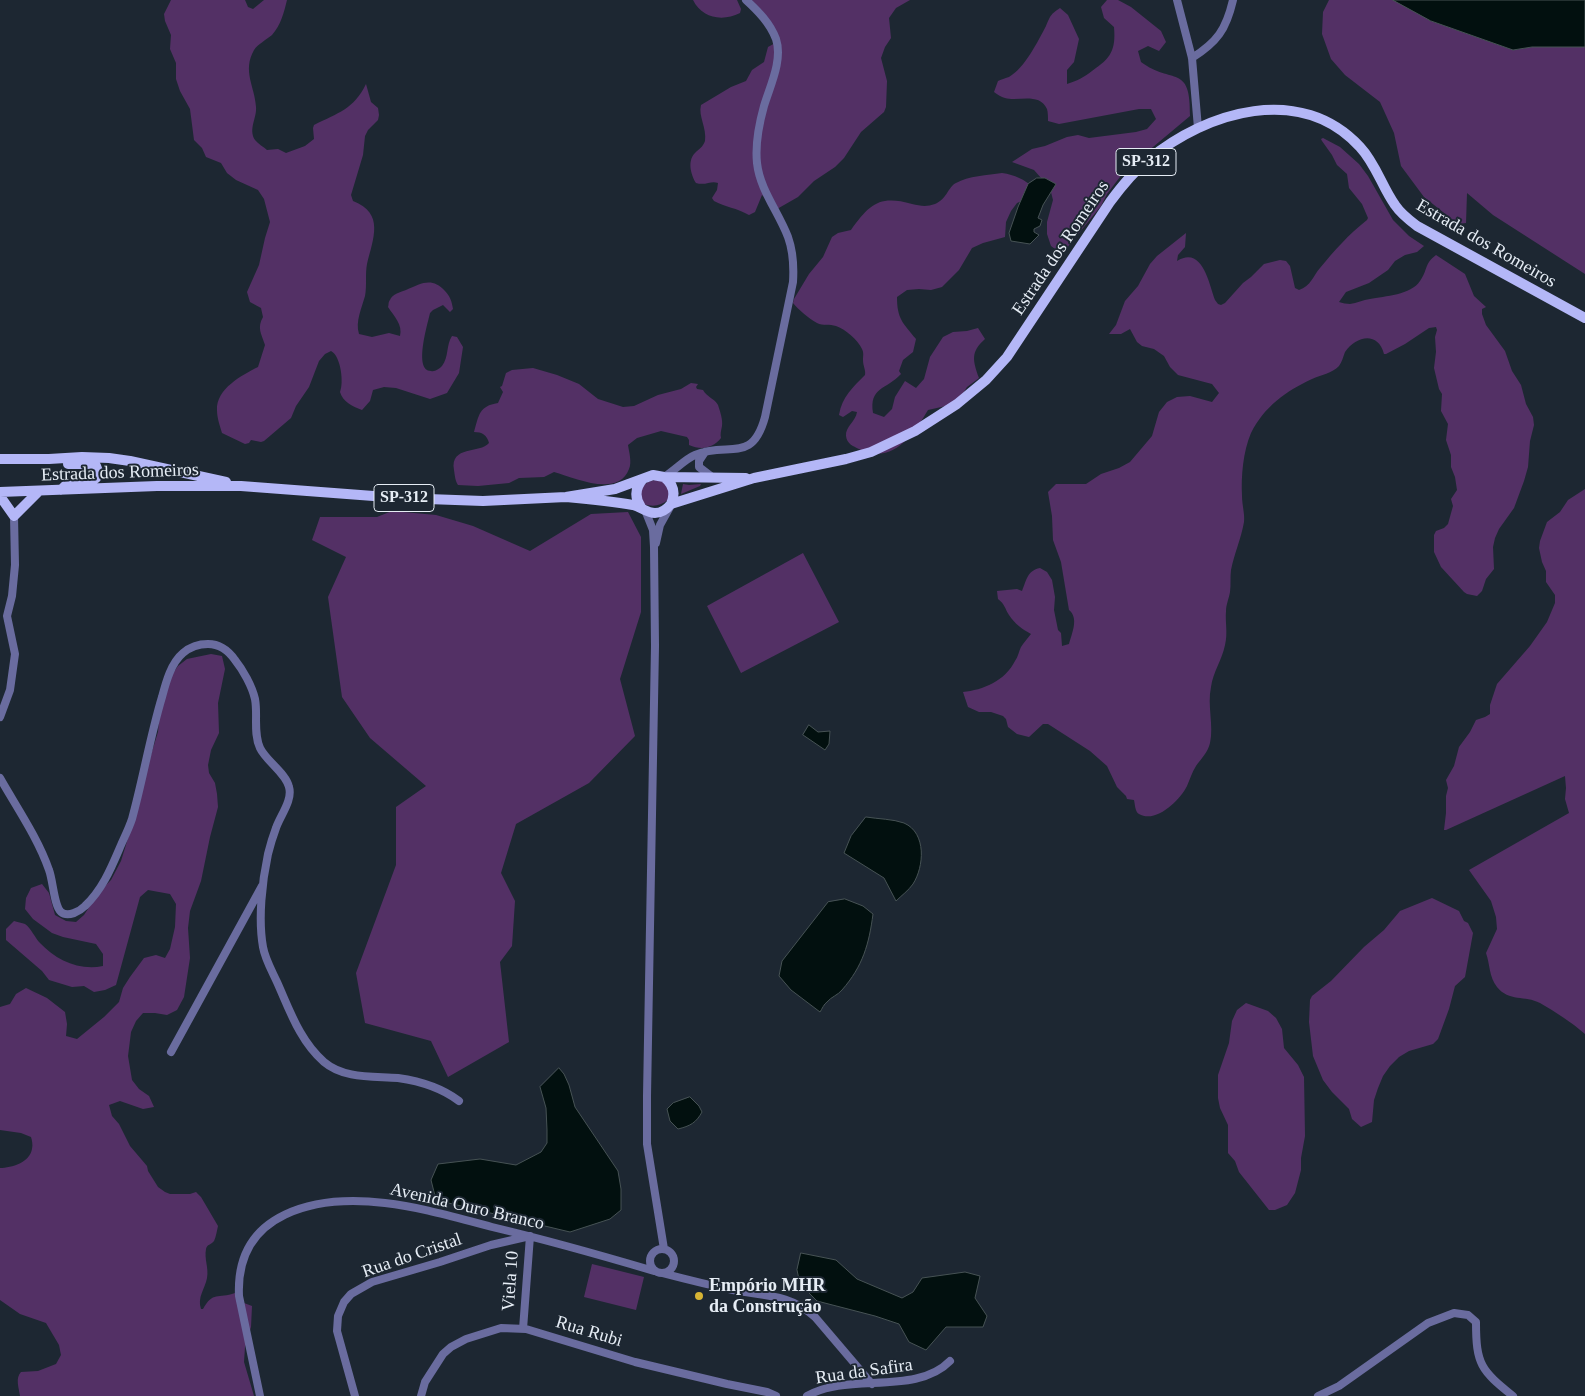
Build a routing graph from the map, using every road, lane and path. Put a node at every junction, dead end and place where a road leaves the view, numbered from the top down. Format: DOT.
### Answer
graph roads {
  1 [pos="746,0"];
  2 [pos="1176,0"];
  3 [pos="1233,0"];
  4 [pos="1192,58"];
  5 [pos="1198,128"];
  6 [pos="1585,318"];
  7 [pos="705,452"];
  8 [pos="56,458"];
  9 [pos="0,459"];
  10 [pos="664,477"];
  11 [pos="712,477"];
  12 [pos="754,478"];
  13 [pos="643,479"];
  14 [pos="241,486"];
  15 [pos="60,490"];
  16 [pos="39,491"];
  17 [pos="0,494"];
  18 [pos="566,497"];
  19 [pos="671,504"];
  20 [pos="643,509"];
  21 [pos="14,516"];
  22 [pos="654,547"];
  23 [pos="0,717"];
  24 [pos="0,778"];
  25 [pos="263,884"];
  26 [pos="171,1052"];
  27 [pos="459,1101"];
  28 [pos="530,1236"];
  29 [pos="664,1249"];
  30 [pos="651,1255"];
  31 [pos="634,1265"];
  32 [pos="671,1269"];
  33 [pos="658,1272"];
  34 [pos="682,1278"];
  35 [pos="523,1329"];
  36 [pos="950,1361"];
  37 [pos="872,1384"];
  38 [pos="260,1396"];
  39 [pos="355,1396"];
  40 [pos="421,1396"];
  41 [pos="776,1396"];
  42 [pos="807,1396"];
  43 [pos="1318,1396"];
  44 [pos="1513,1396"];
  1 -- 7 [label="street"];
  2 -- 4 [label="street"];
  3 -- 4 [label="street"];
  4 -- 5 [label="street"];
  5 -- 6 [label="main road, Estrada dos Romeiros / SP-312"];
  5 -- 12 [label="main road, Estrada dos Romeiros / SP-312"];
  7 -- 10 [label="street"];
  7 -- 11 [label="street"];
  8 -- 9 [label="main road, Estrada dos Romeiros / SP-312"];
  8 -- 14 [label="main road, Estrada dos Romeiros / SP-312"];
  8 -- 15 [label="main road"];
  10 -- 11 [label="main road, Estrada dos Romeiros / SP-312"];
  10 -- 13 [label="main road, Estrada dos Romeiros / SP-312"];
  10 -- 19 [label="main road"];
  11 -- 12 [label="main road, Estrada dos Romeiros / SP-312"];
  12 -- 19 [label="main road, Estrada dos Romeiros / SP-312"];
  13 -- 18 [label="main road, Estrada dos Romeiros / SP-312"];
  13 -- 20 [label="main road"];
  14 -- 15 [label="main road, Estrada dos Romeiros / SP-312"];
  14 -- 18 [label="main road, Estrada dos Romeiros / SP-312"];
  15 -- 16 [label="main road, Estrada dos Romeiros / SP-312"];
  16 -- 17 [label="main road, Estrada dos Romeiros / SP-312"];
  16 -- 21 [label="main road"];
  17 -- 21 [label="main road"];
  18 -- 20 [label="main road, Estrada dos Romeiros / SP-312"];
  19 -- 20 [label="main road, Estrada dos Romeiros / SP-312"];
  19 -- 22 [label="street"];
  20 -- 22 [label="street"];
  21 -- 23 [label="street"];
  22 -- 29 [label="street"];
  24 -- 25 [label="street"];
  25 -- 26 [label="street"];
  25 -- 27 [label="street"];
  28 -- 31 [label="street, Avenida Ouro Branco"];
  28 -- 35 [label="street, Viela 10"];
  28 -- 38 [label="street, Avenida Ouro Branco"];
  28 -- 39 [label="street, Rua do Cristal"];
  29 -- 30 [label="street"];
  29 -- 32 [label="street"];
  30 -- 31 [label="street"];
  30 -- 33 [label="street"];
  31 -- 33 [label="street, Avenida Ouro Branco"];
  32 -- 33 [label="street"];
  32 -- 34 [label="street, Avenida Ouro Branco"];
  33 -- 34 [label="street, Avenida Ouro Branco"];
  34 -- 37 [label="street, Avenida Ouro Branco"];
  35 -- 40 [label="street, Rua Rubi"];
  35 -- 41 [label="street, Rua Rubi"];
  36 -- 37 [label="street, Rua da Safira"];
  37 -- 42 [label="street, Rua da Safira"];
  43 -- 44 [label="street"];
}
